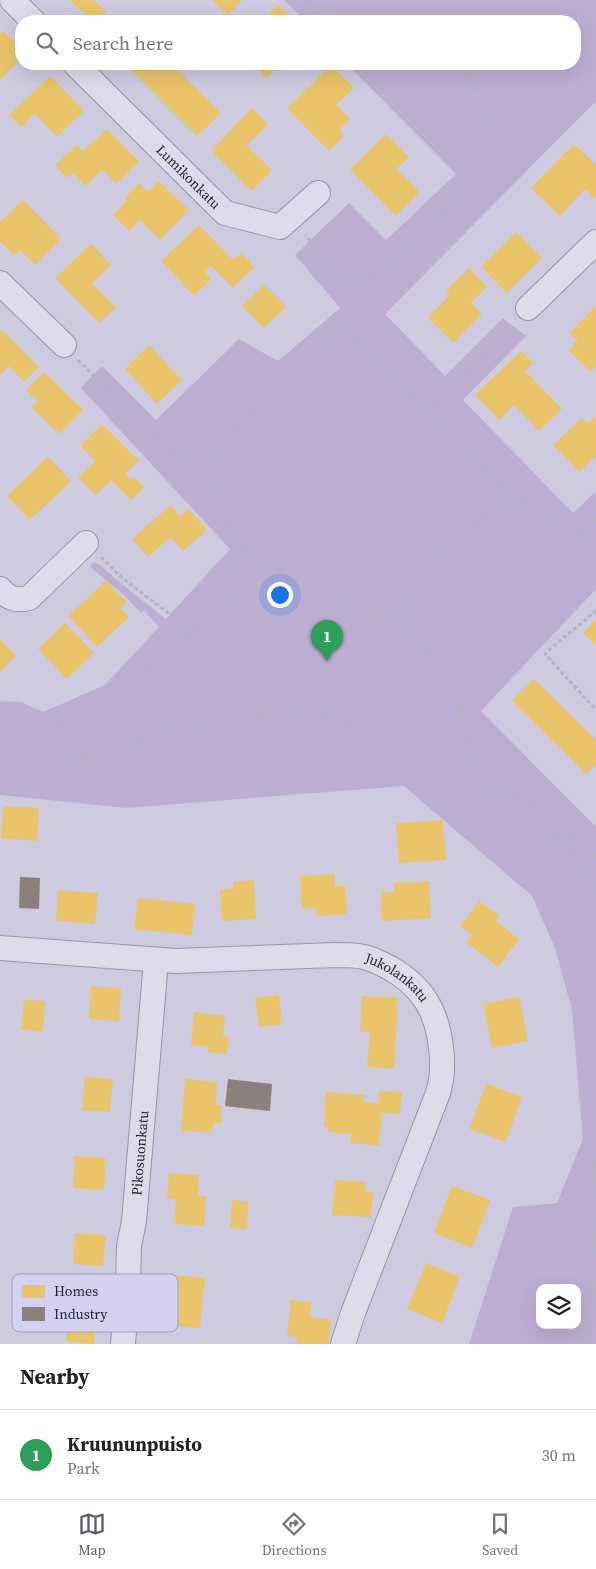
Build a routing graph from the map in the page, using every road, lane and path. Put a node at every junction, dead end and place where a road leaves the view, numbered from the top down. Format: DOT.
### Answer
graph roads {
  1 [pos="12,0"];
  2 [pos="309,0"];
  3 [pos="27,15"];
  4 [pos="330,15"];
  5 [pos="81,70"];
  6 [pos="465,70"];
  7 [pos="318,193"];
  8 [pos="290,218"];
  9 [pos="596,242"];
  10 [pos="0,283"];
  11 [pos="351,285"];
  12 [pos="522,318"];
  13 [pos="347,328"];
  14 [pos="64,345"];
  15 [pos="428,413"];
  16 [pos="208,463"];
  17 [pos="496,480"];
  18 [pos="530,505"];
  19 [pos="494,508"];
  20 [pos="596,518"];
  21 [pos="576,539"];
  22 [pos="237,540"];
  23 [pos="86,543"];
  24 [pos="596,556"];
  25 [pos="0,589"];
  26 [pos="287,595"];
  27 [pos="229,605"];
  28 [pos="596,610"];
  29 [pos="393,618"];
  30 [pos="192,631"];
  31 [pos="596,710"];
  32 [pos="0,737"];
  33 [pos="0,759"];
  34 [pos="549,834"];
  35 [pos="576,837"];
  36 [pos="596,857"];
  37 [pos="596,886"];
  38 [pos="0,948"];
  39 [pos="156,961"];
  40 [pos="596,1158"];
  41 [pos="596,1251"];
  42 [pos="128,1274"];
  43 [pos="596,1277"];
  44 [pos="344,1344"];
  45 [pos="587,1344"];
  1 -- 3 [label="street"];
  2 -- 4 [label="path"];
  5 -- 8 [label="street, Lumikonkatu"];
  6 -- 11 [label="path"];
  7 -- 8 [label="street, Lumikonkatu"];
  8 -- 11 [label="path"];
  9 -- 12 [label="street"];
  10 -- 14 [label="street"];
  11 -- 13 [label="path"];
  12 -- 15 [label="path"];
  13 -- 15 [label="path"];
  13 -- 16 [label="path"];
  14 -- 16 [label="path"];
  15 -- 17 [label="path"];
  16 -- 22 [label="path"];
  17 -- 18 [label="path"];
  17 -- 19 [label="path"];
  18 -- 19 [label="path"];
  18 -- 21 [label="path"];
  19 -- 29 [label="path"];
  20 -- 21 [label="path"];
  21 -- 24 [label="path"];
  22 -- 26 [label="path"];
  22 -- 27 [label="path"];
  23 -- 25 [label="street"];
  23 -- 30 [label="path"];
  26 -- 27 [label="path"];
  26 -- 29 [label="path"];
  27 -- 30 [label="path"];
  28 -- 31 [label="path"];
  29 -- 35 [label="path"];
  30 -- 32 [label="path"];
  33 -- 34 [label="path"];
  34 -- 35 [label="path"];
  34 -- 37 [label="path"];
  35 -- 36 [label="path"];
  38 -- 39 [label="street, Jukolankatu"];
  39 -- 42 [label="street, Pikosuonkatu"];
  39 -- 44 [label="street, Jukolankatu"];
  40 -- 41 [label="path"];
  43 -- 45 [label="path"];
}
